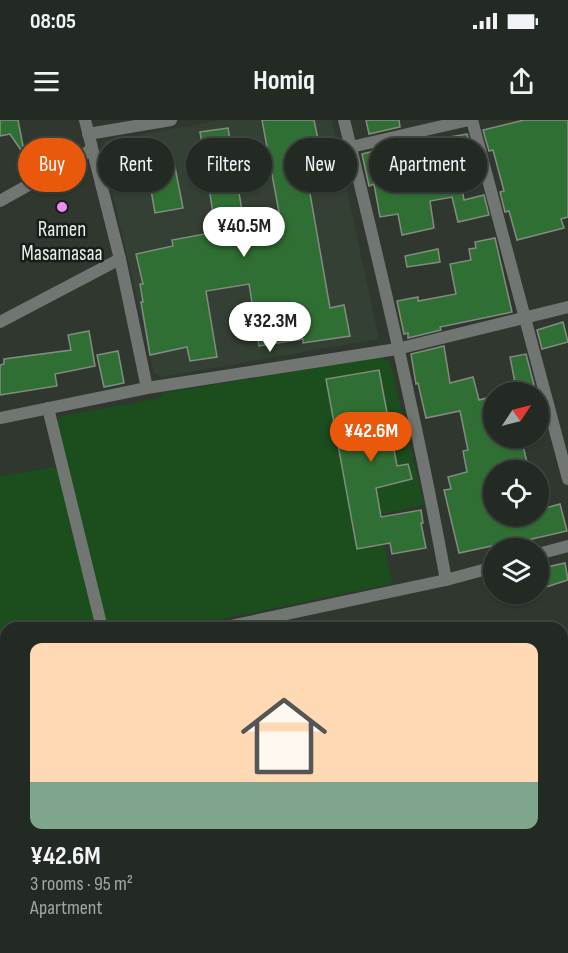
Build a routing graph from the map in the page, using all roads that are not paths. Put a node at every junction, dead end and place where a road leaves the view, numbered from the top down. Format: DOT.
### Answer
graph roads {
  1 [pos="85,120"];
  2 [pos="171,120"];
  3 [pos="344,120"];
  4 [pos="471,120"];
  5 [pos="88,134"];
  6 [pos="349,138"];
  7 [pos="357,146"];
  8 [pos="91,150"];
  9 [pos="357,173"];
  10 [pos="0,201"];
  11 [pos="120,259"];
  12 [pos="568,307"];
  13 [pos="524,318"];
  14 [pos="0,322"];
  15 [pos="398,349"];
  16 [pos="147,388"];
  17 [pos="48,408"];
  18 [pos="0,418"];
  19 [pos="568,479"];
  20 [pos="568,546"];
  21 [pos="549,551"];
  22 [pos="483,570"];
  23 [pos="446,580"];
  24 [pos="101,622"];
  25 [pos="249,622"];
  1 -- 5 [label="street"];
  2 -- 5 [label="street"];
  3 -- 6 [label="street"];
  4 -- 7 [label="street"];
  4 -- 13 [label="street"];
  5 -- 8 [label="street"];
  8 -- 10 [label="street"];
  8 -- 11 [label="street"];
  9 -- 15 [label="street"];
  11 -- 14 [label="street"];
  11 -- 16 [label="street"];
  12 -- 13 [label="street"];
  13 -- 15 [label="street"];
  13 -- 19 [label="street"];
  15 -- 16 [label="street"];
  15 -- 23 [label="street"];
  16 -- 17 [label="street"];
  17 -- 18 [label="street"];
  17 -- 24 [label="street"];
  20 -- 21 [label="street"];
  22 -- 23 [label="street"];
  23 -- 25 [label="street"];
}
